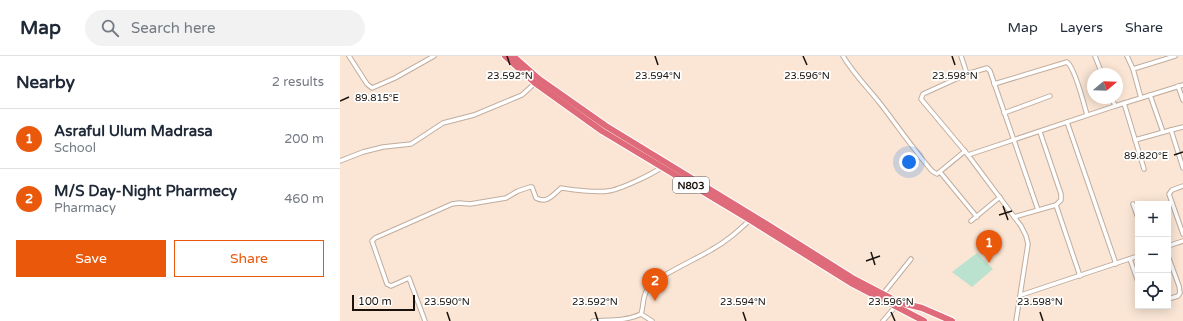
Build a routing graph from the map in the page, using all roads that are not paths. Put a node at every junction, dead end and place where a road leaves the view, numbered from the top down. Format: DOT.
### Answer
graph roads {
  1 [pos="349,56"];
  2 [pos="434,56"];
  3 [pos="505,56"];
  4 [pos="513,56"];
  5 [pos="842,56"];
  6 [pos="961,56"];
  7 [pos="1096,56"];
  8 [pos="1127,56"];
  9 [pos="1175,56"];
  10 [pos="1163,58"];
  11 [pos="1100,68"];
  12 [pos="1133,69"];
  13 [pos="967,74"];
  14 [pos="537,81"];
  15 [pos="994,84"];
  16 [pos="1183,85"];
  17 [pos="1178,86"];
  18 [pos="1150,95"];
  19 [pos="1050,96"];
  20 [pos="1141,98"];
  21 [pos="1183,100"];
  22 [pos="1124,103"];
  23 [pos="1115,106"];
  24 [pos="1004,113"];
  25 [pos="1087,115"];
  26 [pos="1067,122"];
  27 [pos="1183,126"];
  28 [pos="604,128"];
  29 [pos="1171,130"];
  30 [pos="1040,132"];
  31 [pos="1163,132"];
  32 [pos="1014,140"];
  33 [pos="1135,140"];
  34 [pos="965,151"];
  35 [pos="968,155"];
  36 [pos="340,161"];
  37 [pos="662,167"];
  38 [pos="1183,168"];
  39 [pos="1144,169"];
  40 [pos="940,172"];
  41 [pos="1183,186"];
  42 [pos="701,187"];
  43 [pos="1000,197"];
  44 [pos="1133,204"];
  45 [pos="1056,205"];
  46 [pos="1038,210"];
  47 [pos="1135,210"];
  48 [pos="977,216"];
  49 [pos="751,217"];
  50 [pos="1014,217"];
  51 [pos="972,221"];
  52 [pos="1183,234"];
  53 [pos="1183,241"];
  54 [pos="1171,245"];
  55 [pos="1135,257"];
  56 [pos="911,259"];
  57 [pos="1130,259"];
  58 [pos="1116,264"];
  59 [pos="1171,264"];
  60 [pos="1135,273"];
  61 [pos="1080,276"];
  62 [pos="1021,295"];
  63 [pos="885,297"];
  64 [pos="1171,298"];
  65 [pos="895,307"];
  66 [pos="641,314"];
  67 [pos="425,321"];
  68 [pos="593,321"];
  69 [pos="652,321"];
  70 [pos="884,321"];
  71 [pos="924,321"];
  72 [pos="952,321"];
  73 [pos="1016,321"];
  1 -- 2 [label="street"];
  3 -- 14 [label="highway, N803"];
  4 -- 14 [label="highway, N803"];
  5 -- 40 [label="street"];
  6 -- 13 [label="street"];
  7 -- 11 [label="street"];
  8 -- 12 [label="street"];
  9 -- 10 [label="street"];
  10 -- 12 [label="street"];
  12 -- 20 [label="street"];
  13 -- 15 [label="street"];
  13 -- 34 [label="street"];
  14 -- 28 [label="highway, N803"];
  14 -- 36 [label="street"];
  15 -- 24 [label="street"];
  15 -- 25 [label="street"];
  16 -- 17 [label="street"];
  17 -- 18 [label="street"];
  17 -- 21 [label="street"];
  18 -- 20 [label="street"];
  18 -- 31 [label="street"];
  19 -- 24 [label="street"];
  20 -- 22 [label="street"];
  22 -- 23 [label="street"];
  22 -- 33 [label="street"];
  23 -- 25 [label="street"];
  24 -- 32 [label="street"];
  25 -- 26 [label="street"];
  26 -- 30 [label="street"];
  26 -- 58 [label="street"];
  27 -- 29 [label="street"];
  28 -- 37 [label="highway, N803"];
  28 -- 42 [label="highway, N803"];
  29 -- 31 [label="street"];
  29 -- 38 [label="street"];
  30 -- 32 [label="street"];
  30 -- 45 [label="street"];
  31 -- 33 [label="street"];
  32 -- 35 [label="street"];
  32 -- 46 [label="street"];
  33 -- 39 [label="street"];
  34 -- 35 [label="street"];
  34 -- 40 [label="street"];
  35 -- 43 [label="street"];
  37 -- 42 [label="highway, N803"];
  37 -- 67 [label="street"];
  40 -- 48 [label="street"];
  41 -- 52 [label="street"];
  42 -- 49 [label="highway, N803"];
  43 -- 48 [label="street"];
  43 -- 50 [label="street"];
  44 -- 47 [label="street"];
  45 -- 46 [label="street"];
  45 -- 61 [label="street"];
  46 -- 50 [label="street"];
  48 -- 51 [label="street"];
  49 -- 63 [label="highway, N803"];
  49 -- 66 [label="street"];
  50 -- 62 [label="street"];
  53 -- 54 [label="street"];
  55 -- 57 [label="street"];
  56 -- 63 [label="street"];
  57 -- 58 [label="street"];
  57 -- 60 [label="street"];
  58 -- 61 [label="street"];
  59 -- 64 [label="street"];
  61 -- 62 [label="street"];
  62 -- 73 [label="street"];
  63 -- 65 [label="highway, N803"];
  63 -- 72 [label="highway, N803"];
  65 -- 70 [label="street"];
  65 -- 71 [label="highway, N803"];
  66 -- 68 [label="street"];
  66 -- 69 [label="street"];
}
